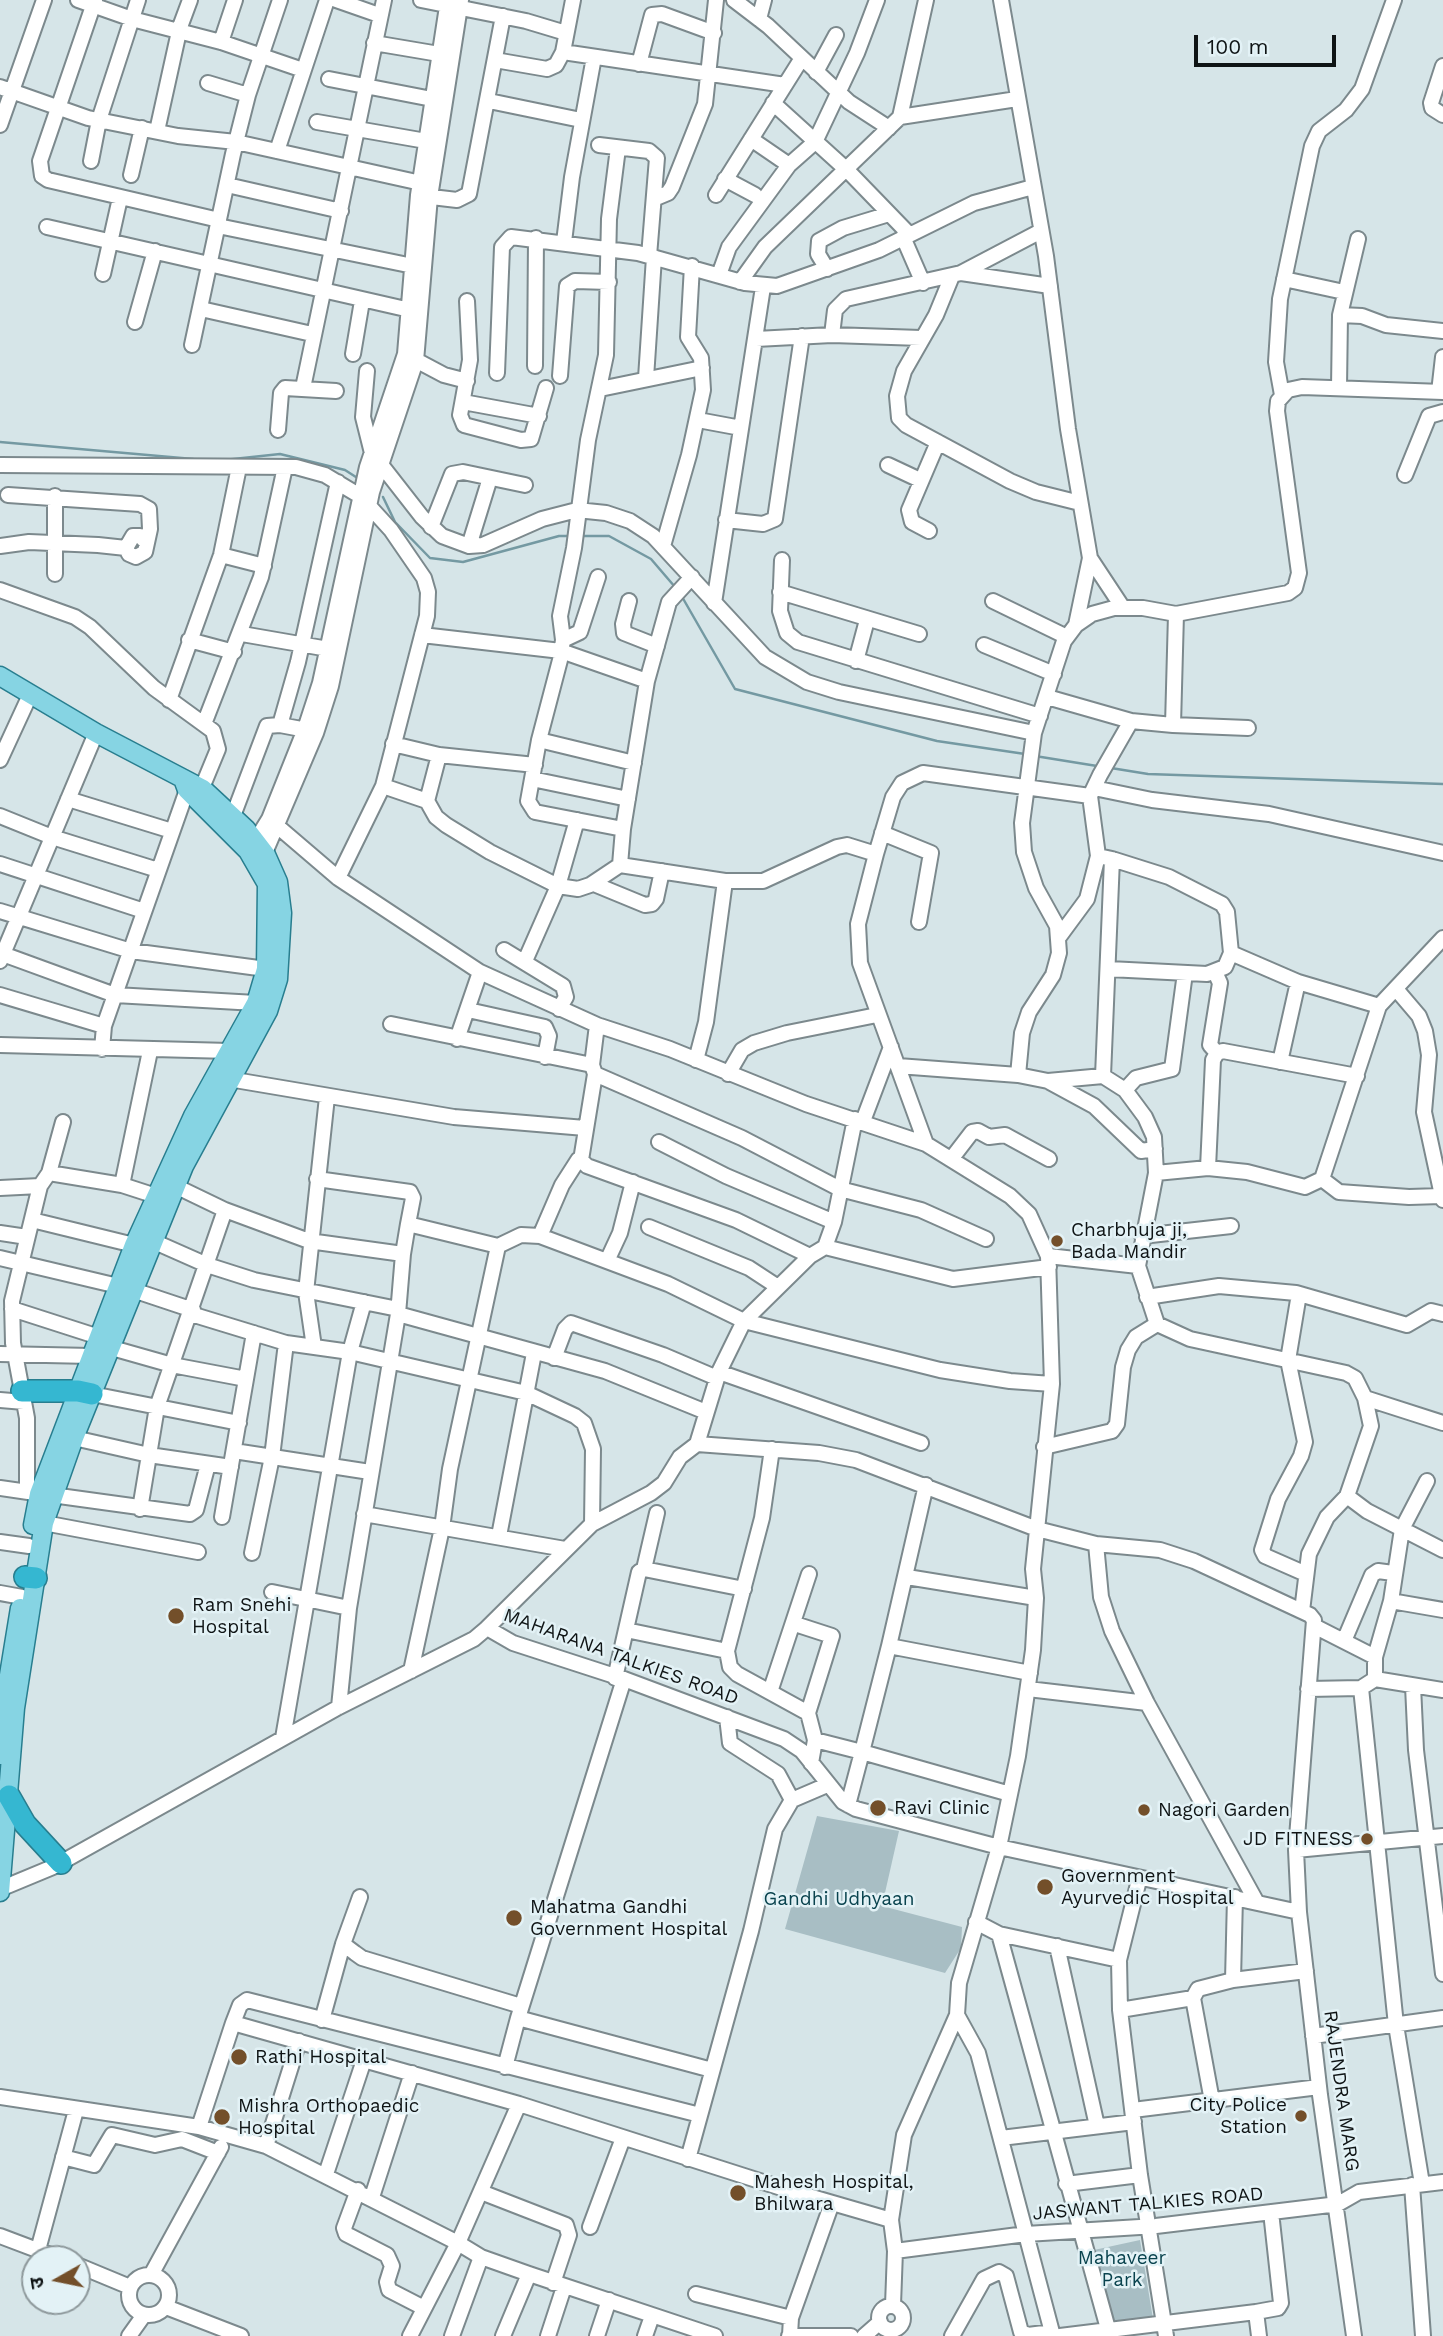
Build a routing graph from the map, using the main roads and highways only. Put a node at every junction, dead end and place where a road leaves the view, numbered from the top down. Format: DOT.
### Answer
graph roads {
  1 [pos="0,676"];
  2 [pos="192,789"];
  3 [pos="257,853"];
  4 [pos="225,1078"];
  5 [pos="165,1187"];
  6 [pos="125,1288"];
  7 [pos="106,1342"];
  8 [pos="85,1393"];
  9 [pos="23,1397"];
  10 [pos="40,1494"];
  11 [pos="28,1584"];
  12 [pos="7,1643"];
  13 [pos="1,1718"];
  14 [pos="0,1755"];
  15 [pos="6,1782"];
  16 [pos="3,1833"];
  17 [pos="1,1858"];
  18 [pos="61,1863"];
  19 [pos="0,1890"];
  1 -- 2 [label="main road"];
  2 -- 3 [label="main road"];
  2 -- 3 [label="main road"];
  3 -- 4 [label="main road"];
  3 -- 4 [label="main road"];
  4 -- 5 [label="main road"];
  5 -- 6 [label="main road"];
  5 -- 6 [label="main road"];
  6 -- 7 [label="main road"];
  7 -- 8 [label="main road"];
  7 -- 8 [label="main road"];
  8 -- 9 [label="highway"];
  8 -- 10 [label="main road"];
  8 -- 10 [label="main road"];
  10 -- 11 [label="main road"];
  10 -- 11 [label="main road"];
  11 -- 12 [label="main road"];
  11 -- 15 [label="main road"];
  12 -- 13 [label="main road"];
  13 -- 14 [label="main road"];
  15 -- 16 [label="main road"];
  15 -- 18 [label="highway"];
  16 -- 17 [label="main road"];
  17 -- 19 [label="main road"];
}
